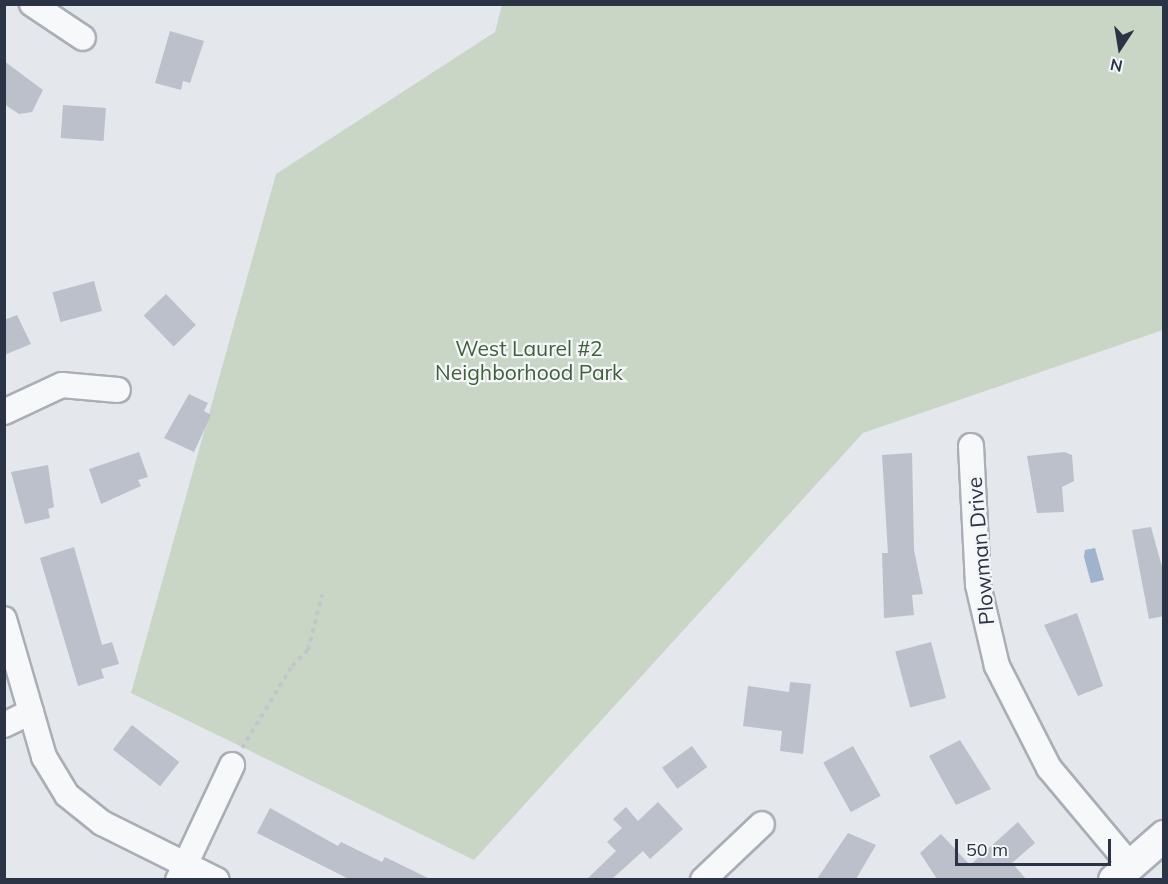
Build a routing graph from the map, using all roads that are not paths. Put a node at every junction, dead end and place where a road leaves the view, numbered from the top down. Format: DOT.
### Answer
graph roads {
  1 [pos="32,4"];
  2 [pos="83,38"];
  3 [pos="118,390"];
  4 [pos="4,412"];
  5 [pos="971,446"];
  6 [pos="4,619"];
  7 [pos="31,712"];
  8 [pos="4,725"];
  9 [pos="232,765"];
  10 [pos="762,824"];
  11 [pos="1164,836"];
  12 [pos="182,872"];
  13 [pos="1122,872"];
  14 [pos="217,879"];
  15 [pos="703,879"];
  1 -- 2 [label="street"];
  3 -- 4 [label="street"];
  5 -- 13 [label="street, Plowman Drive"];
  6 -- 7 [label="street"];
  7 -- 8 [label="street"];
  7 -- 12 [label="street"];
  9 -- 12 [label="street"];
  10 -- 15 [label="street"];
  11 -- 13 [label="street"];
  12 -- 14 [label="street"];
}
